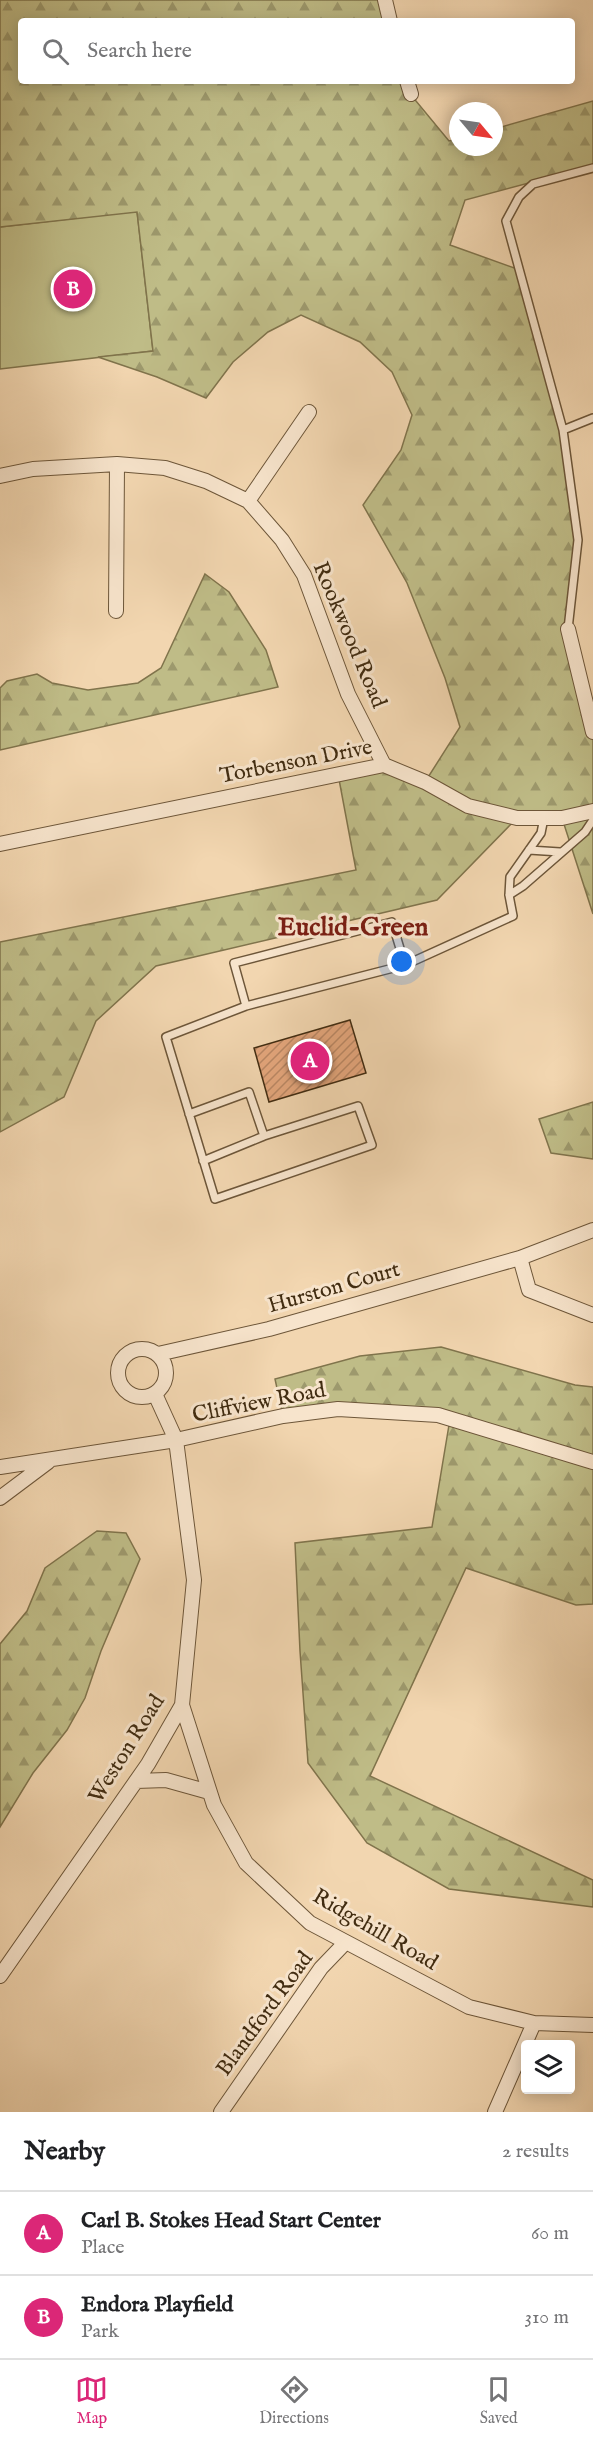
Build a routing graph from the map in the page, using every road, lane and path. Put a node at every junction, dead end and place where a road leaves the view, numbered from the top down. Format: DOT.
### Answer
graph roads {
  1 [pos="385,0"];
  2 [pos="389,18"];
  3 [pos="593,168"];
  4 [pos="309,412"];
  5 [pos="593,418"];
  6 [pos="563,430"];
  7 [pos="117,464"];
  8 [pos="0,476"];
  9 [pos="248,501"];
  10 [pos="116,611"];
  11 [pos="568,629"];
  12 [pos="593,732"];
  13 [pos="384,765"];
  14 [pos="593,811"];
  15 [pos="544,818"];
  16 [pos="593,820"];
  17 [pos="0,844"];
  18 [pos="529,850"];
  19 [pos="560,852"];
  20 [pos="509,895"];
  21 [pos="405,965"];
  22 [pos="246,1006"];
  23 [pos="189,1114"];
  24 [pos="264,1136"];
  25 [pos="203,1161"];
  26 [pos="593,1230"];
  27 [pos="520,1258"];
  28 [pos="593,1315"];
  29 [pos="158,1354"];
  30 [pos="155,1394"];
  31 [pos="177,1440"];
  32 [pos="49,1460"];
  33 [pos="593,1462"];
  34 [pos="0,1467"];
  35 [pos="0,1498"];
  36 [pos="182,1706"];
  37 [pos="135,1780"];
  38 [pos="209,1792"];
  39 [pos="345,1943"];
  40 [pos="0,1976"];
  41 [pos="534,2023"];
  42 [pos="593,2025"];
  43 [pos="221,2112"];
  44 [pos="495,2112"];
  1 -- 2 [label="street"];
  3 -- 6 [label="lane"];
  4 -- 9 [label="street"];
  5 -- 6 [label="lane"];
  6 -- 11 [label="lane"];
  7 -- 8 [label="street, Rookwood Road"];
  7 -- 9 [label="street, Rookwood Road"];
  7 -- 10 [label="street"];
  9 -- 13 [label="street, Rookwood Road"];
  11 -- 12 [label="street"];
  13 -- 15 [label="street, Torbenson Drive"];
  13 -- 17 [label="street, Torbenson Drive"];
  14 -- 15 [label="street, Torbenson Drive"];
  15 -- 18 [label="lane"];
  16 -- 19 [label="lane"];
  18 -- 19 [label="lane"];
  18 -- 20 [label="lane"];
  19 -- 20 [label="lane"];
  20 -- 21 [label="lane"];
  21 -- 22 [label="lane"];
  21 -- 22 [label="lane"];
  22 -- 23 [label="lane"];
  23 -- 24 [label="lane"];
  23 -- 25 [label="lane"];
  24 -- 25 [label="lane"];
  24 -- 25 [label="lane"];
  26 -- 27 [label="street, Hurston Court"];
  27 -- 28 [label="street"];
  27 -- 29 [label="street, Hurston Court"];
  29 -- 30 [label="street"];
  29 -- 30 [label="street, Hurston Court"];
  30 -- 31 [label="street"];
  31 -- 32 [label="street, Cliffview Road"];
  31 -- 33 [label="street, Cliffview Road"];
  31 -- 36 [label="street, Weston Road"];
  32 -- 34 [label="street, Cliffview Road"];
  32 -- 35 [label="street"];
  36 -- 37 [label="street, Weston Road"];
  36 -- 38 [label="street, Ridgehill Road"];
  37 -- 38 [label="street"];
  37 -- 40 [label="street, Weston Road"];
  38 -- 39 [label="street, Ridgehill Road"];
  39 -- 41 [label="street, Ridgehill Road"];
  39 -- 43 [label="street, Blandford Road"];
  41 -- 42 [label="street, Ridgehill Road"];
  41 -- 44 [label="street"];
}
